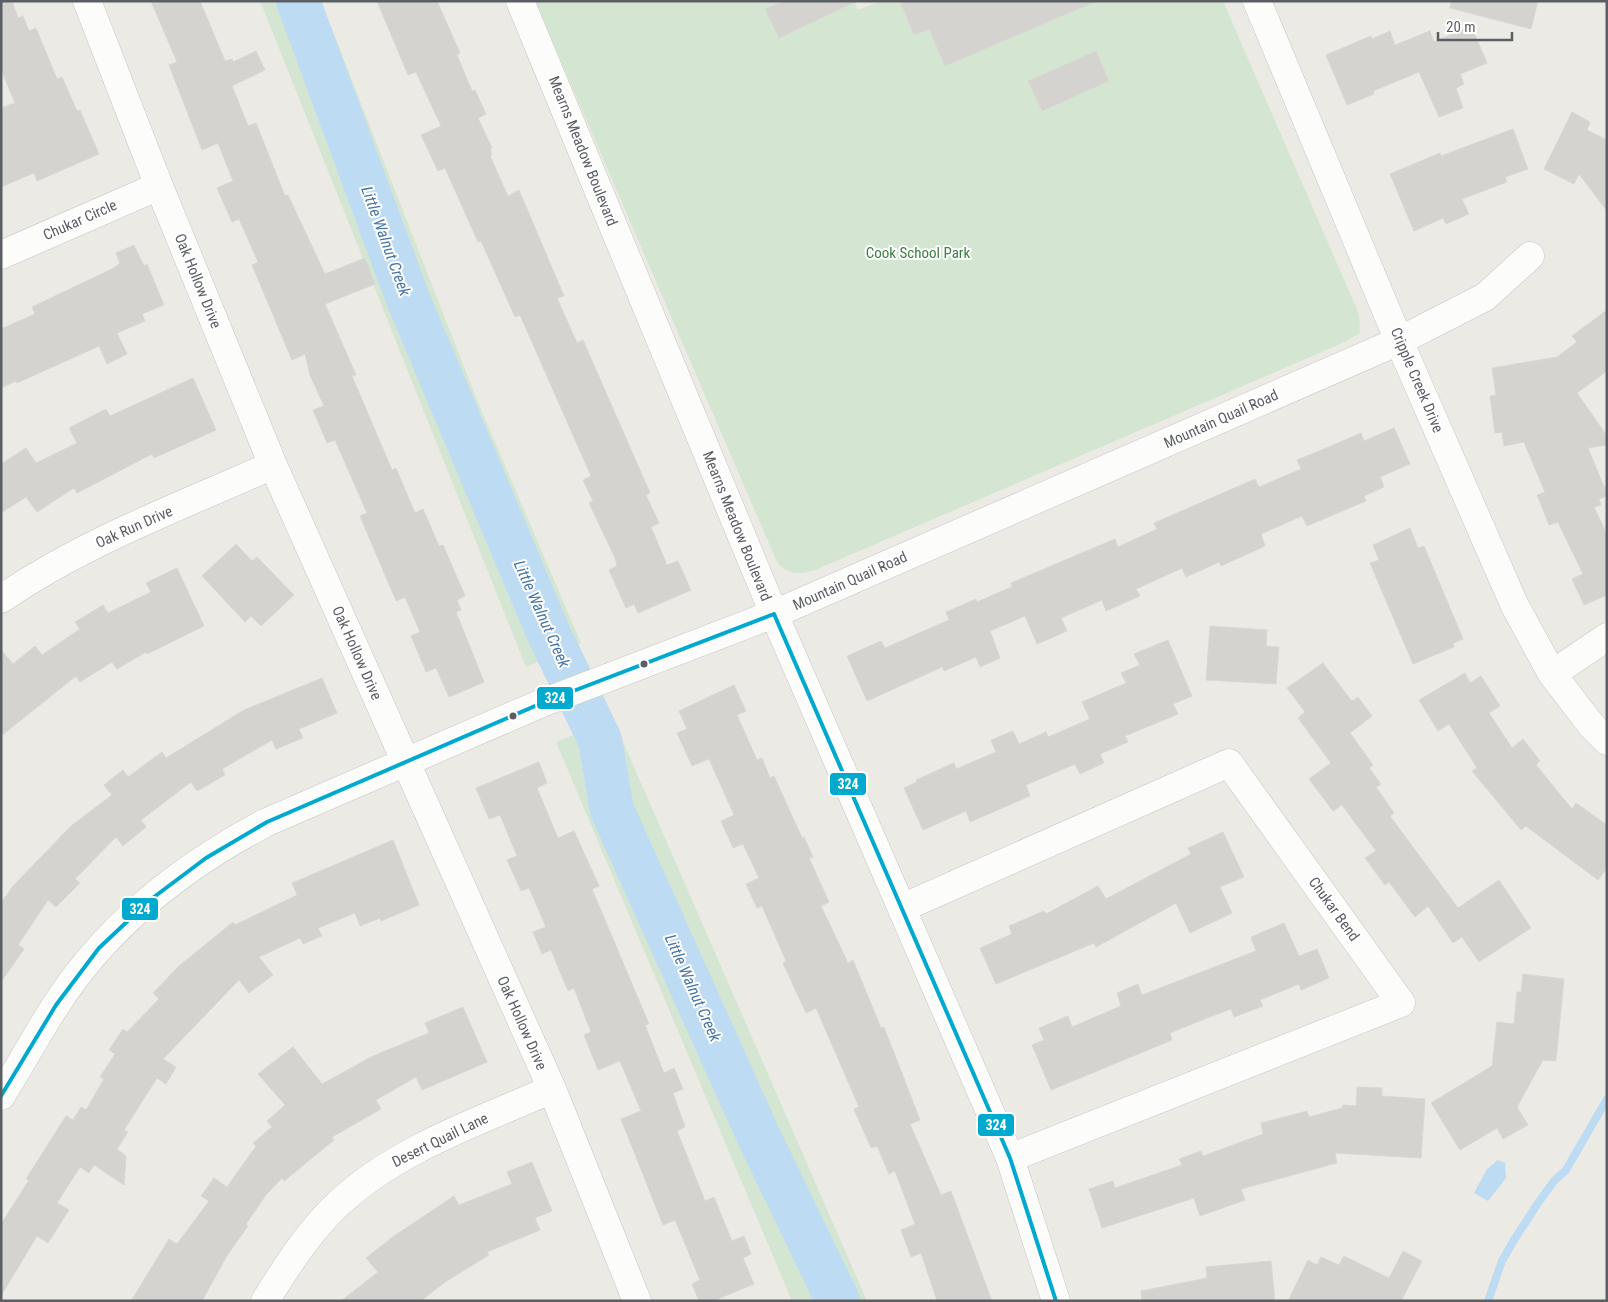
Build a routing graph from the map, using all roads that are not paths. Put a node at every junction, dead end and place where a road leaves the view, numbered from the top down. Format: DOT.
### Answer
graph roads {
  1 [pos="87,1"];
  2 [pos="520,1"];
  3 [pos="1265,4"];
  4 [pos="159,186"];
  5 [pos="1,255"];
  6 [pos="1530,256"];
  7 [pos="1400,341"];
  8 [pos="273,465"];
  9 [pos="1,599"];
  10 [pos="774,614"];
  11 [pos="1607,637"];
  12 [pos="1552,674"];
  13 [pos="1607,740"];
  14 [pos="405,761"];
  15 [pos="902,908"];
  16 [pos="552,1089"];
  17 [pos="1,1096"];
  18 [pos="1010,1158"];
  19 [pos="266,1301"];
  20 [pos="637,1301"];
  21 [pos="1056,1301"];
  1 -- 4 [label="street, Oak Hollow Drive"];
  2 -- 10 [label="street, Mearns Meadow Boulevard"];
  3 -- 7 [label="street, Cripple Creek Drive"];
  4 -- 5 [label="street, Chukar Circle"];
  4 -- 8 [label="street, Oak Hollow Drive"];
  6 -- 7 [label="street, Mountain Quail Road"];
  7 -- 10 [label="street, Mountain Quail Road"];
  7 -- 12 [label="street, Cripple Creek Drive"];
  8 -- 9 [label="street, Oak Run Drive"];
  8 -- 14 [label="street, Oak Hollow Drive"];
  10 -- 14 [label="street, Mountain Quail Road"];
  10 -- 15 [label="street, Mearns Meadow Boulevard"];
  11 -- 12 [label="street"];
  12 -- 13 [label="street, Cripple Creek Drive"];
  14 -- 16 [label="street, Oak Hollow Drive"];
  14 -- 17 [label="street, Mountain Quail Road"];
  15 -- 18 [label="street, Mearns Meadow Boulevard"];
  15 -- 18 [label="street, Chukar Bend"];
  16 -- 19 [label="street, Desert Quail Lane"];
  16 -- 20 [label="street, Oak Hollow Drive"];
  18 -- 21 [label="street, Mearns Meadow Boulevard"];
}
